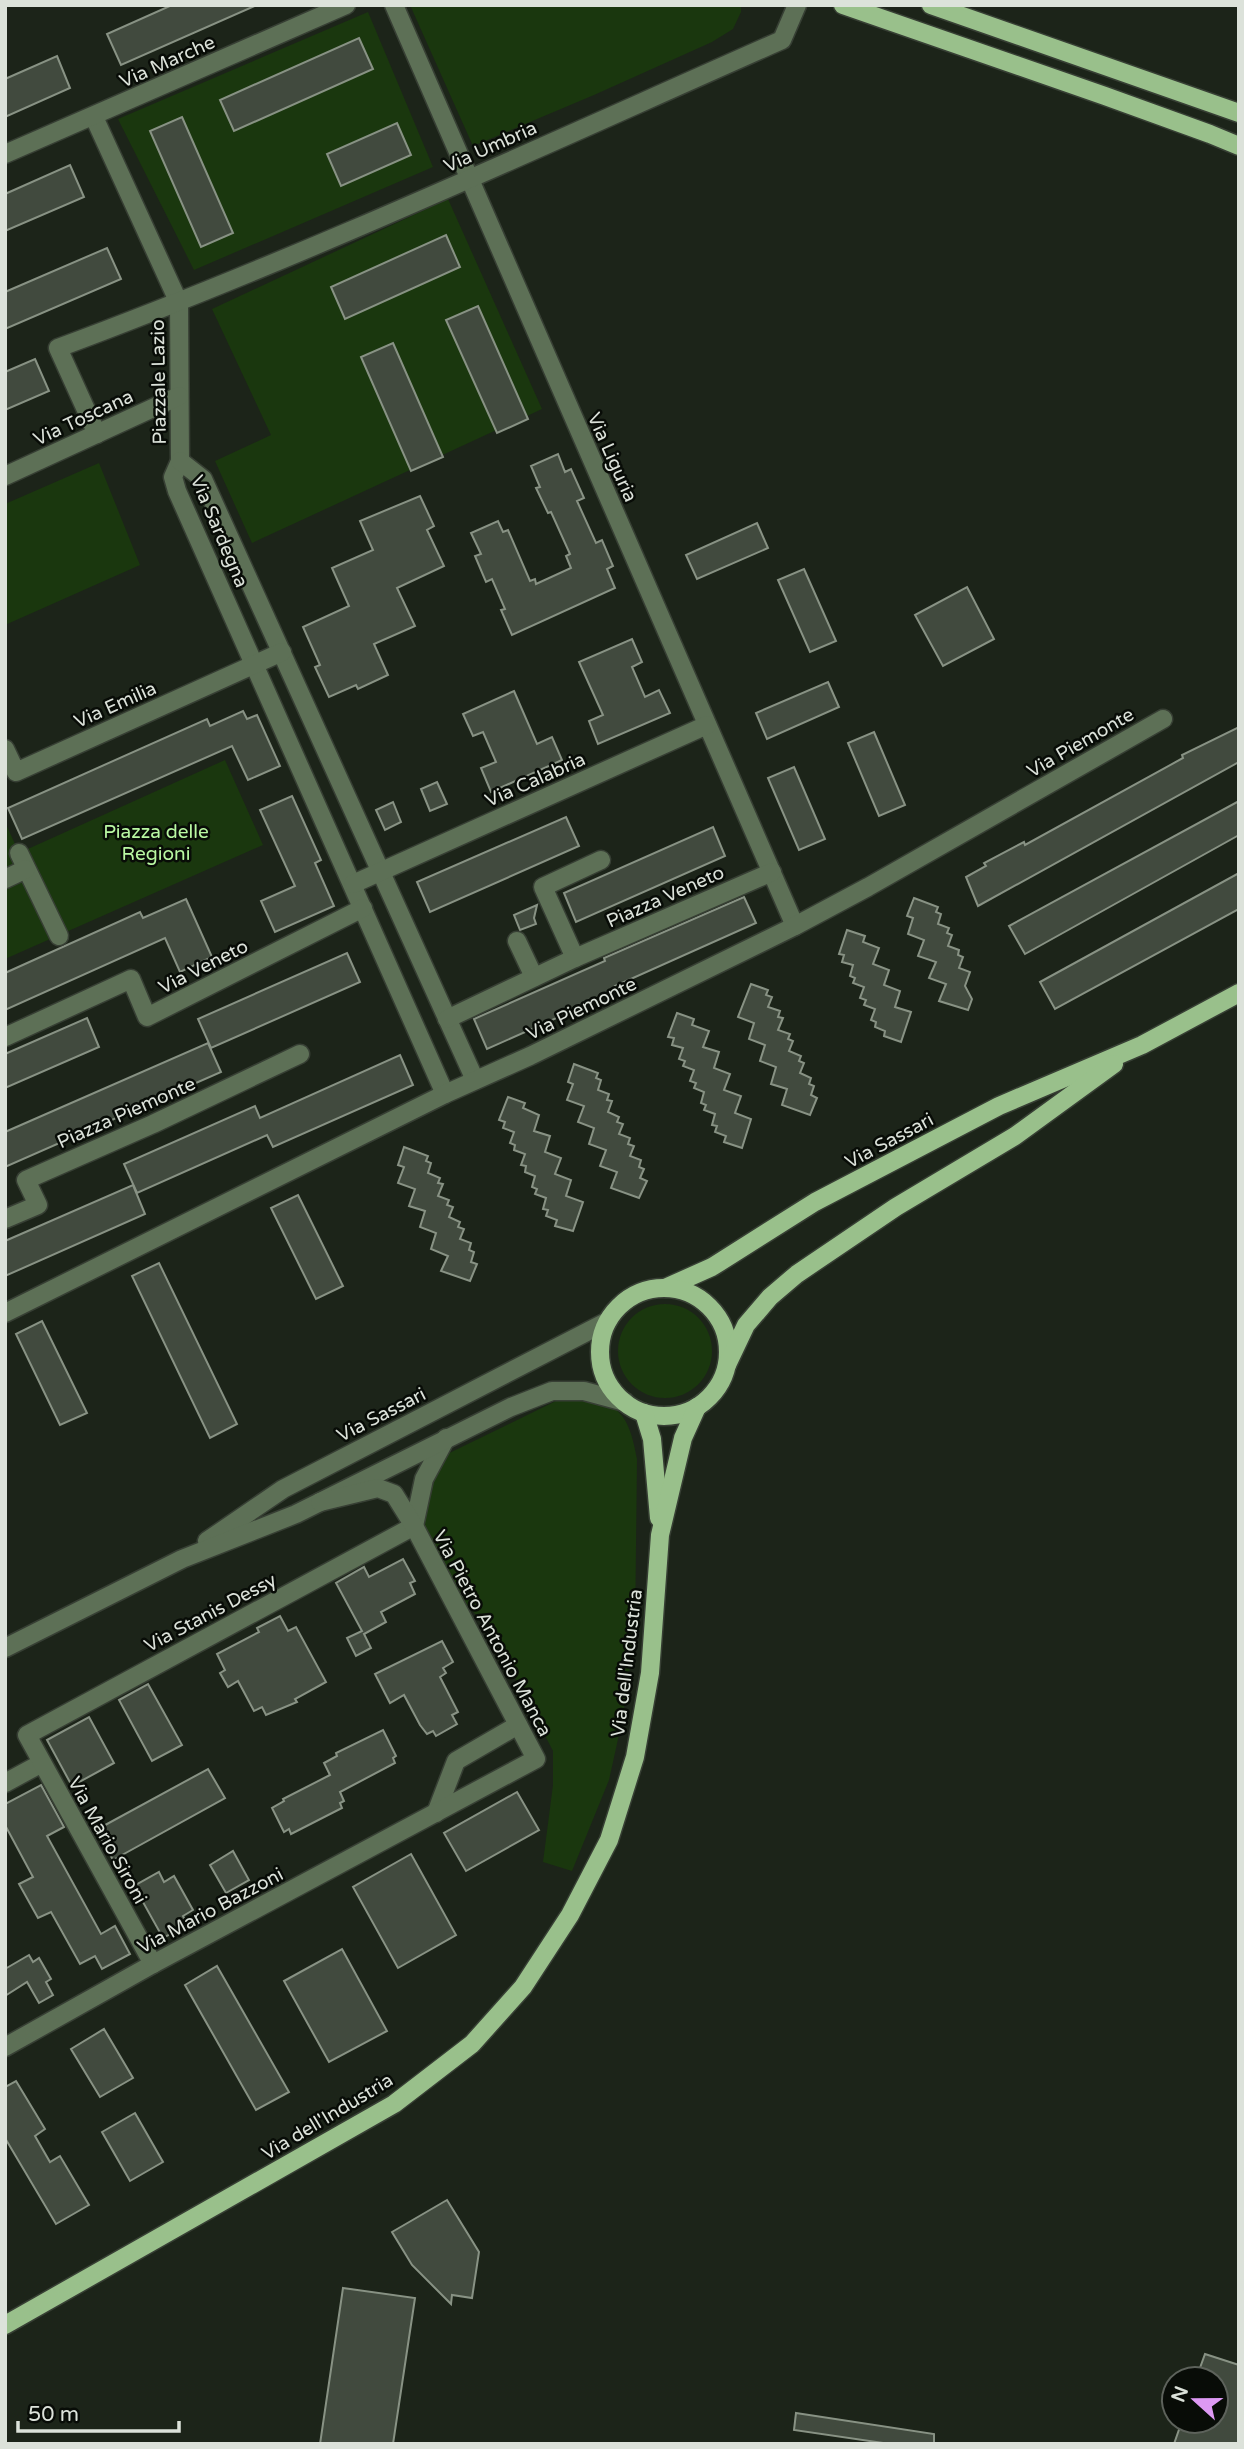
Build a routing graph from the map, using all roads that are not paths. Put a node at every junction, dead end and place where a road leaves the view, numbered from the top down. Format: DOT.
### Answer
graph roads {
  1 [pos="346,5"];
  2 [pos="394,5"];
  3 [pos="797,5"];
  4 [pos="844,5"];
  5 [pos="931,5"];
  6 [pos="1112,70"];
  7 [pos="1105,96"];
  8 [pos="1239,113"];
  9 [pos="94,117"];
  10 [pos="1239,146"];
  11 [pos="5,154"];
  12 [pos="468,180"];
  13 [pos="178,303"];
  14 [pos="179,396"];
  15 [pos="97,434"];
  16 [pos="180,461"];
  17 [pos="5,476"];
  18 [pos="282,652"];
  19 [pos="254,664"];
  20 [pos="1163,719"];
  21 [pos="707,725"];
  22 [pos="5,749"];
  23 [pos="601,860"];
  24 [pos="379,872"];
  25 [pos="772,872"];
  26 [pos="5,879"];
  27 [pos="354,884"];
  28 [pos="363,908"];
  29 [pos="795,926"];
  30 [pos="59,936"];
  31 [pos="517,941"];
  32 [pos="575,958"];
  33 [pos="534,977"];
  34 [pos="1239,993"];
  35 [pos="447,1019"];
  36 [pos="5,1037"];
  37 [pos="1142,1045"];
  38 [pos="300,1054"];
  39 [pos="475,1080"];
  40 [pos="444,1094"];
  41 [pos="5,1219"];
  42 [pos="665,1288"];
  43 [pos="5,1313"];
  44 [pos="608,1321"];
  45 [pos="727,1365"];
  46 [pos="625,1402"];
  47 [pos="697,1407"];
  48 [pos="644,1413"];
  49 [pos="446,1438"];
  50 [pos="320,1502"];
  51 [pos="414,1526"];
  52 [pos="660,1535"];
  53 [pos="182,1559"];
  54 [pos="5,1648"];
  55 [pos="518,1725"];
  56 [pos="27,1735"];
  57 [pos="536,1759"];
  58 [pos="42,1763"];
  59 [pos="5,1783"];
  60 [pos="436,1813"];
  61 [pos="153,1964"];
  62 [pos="5,2047"];
  63 [pos="5,2325"];
  1 -- 9 [label="street, Via Marche"];
  2 -- 12 [label="street, Via Liguria"];
  3 -- 12 [label="street, Via Umbria"];
  4 -- 7 [label="main road"];
  5 -- 6 [label="main road"];
  6 -- 7 [label="main road"];
  6 -- 8 [label="main road"];
  7 -- 10 [label="main road"];
  9 -- 11 [label="street, Via Marche"];
  9 -- 13 [label="street"];
  12 -- 13 [label="street, Via Umbria"];
  12 -- 21 [label="street, Via Liguria"];
  13 -- 14 [label="street, Piazzale Lazio"];
  13 -- 15 [label="street, Via Umbria"];
  14 -- 15 [label="street, Via Toscana"];
  14 -- 16 [label="street, Piazzale Lazio"];
  15 -- 17 [label="street, Via Toscana"];
  16 -- 18 [label="street, Via Sardegna"];
  16 -- 19 [label="street, Via Sardegna"];
  18 -- 19 [label="street"];
  18 -- 24 [label="street, Via Sardegna"];
  19 -- 22 [label="street, Via Emilia"];
  19 -- 27 [label="street, Via Sardegna"];
  20 -- 29 [label="street, Via Piemonte"];
  21 -- 24 [label="street, Via Calabria"];
  21 -- 25 [label="street, Via Liguria"];
  23 -- 32 [label="street"];
  24 -- 27 [label="street"];
  24 -- 35 [label="street, Via Sardegna"];
  25 -- 29 [label="street, Via Liguria"];
  25 -- 32 [label="street, Piazza Veneto"];
  26 -- 30 [label="street"];
  27 -- 28 [label="street, Via Sardegna"];
  28 -- 36 [label="street, Via Veneto"];
  28 -- 40 [label="street, Via Sardegna"];
  29 -- 39 [label="street, Via Piemonte"];
  31 -- 33 [label="street"];
  32 -- 33 [label="street, Piazza Veneto"];
  33 -- 35 [label="street, Piazza Veneto"];
  34 -- 37 [label="main road, Via Sassari"];
  35 -- 39 [label="street, Via Sardegna"];
  37 -- 42 [label="main road, Via Sassari"];
  37 -- 45 [label="main road, Via Sassari"];
  38 -- 41 [label="street, Piazza Piemonte"];
  39 -- 40 [label="street, Via Piemonte"];
  40 -- 43 [label="street, Via Piemonte"];
  42 -- 44 [label="main road"];
  42 -- 45 [label="main road"];
  44 -- 46 [label="main road"];
  44 -- 53 [label="street, Via Sassari"];
  45 -- 47 [label="main road"];
  46 -- 48 [label="main road"];
  46 -- 49 [label="street, Via Sassari"];
  47 -- 48 [label="main road"];
  47 -- 52 [label="main road, Via dell'Industria"];
  48 -- 52 [label="main road, Via dell'Industria"];
  49 -- 50 [label="street, Via Sassari"];
  49 -- 51 [label="street, Via Pietro Antonio Manca"];
  50 -- 51 [label="street, Via Pietro Antonio Manca"];
  50 -- 53 [label="street, Via Sassari"];
  51 -- 55 [label="street, Via Pietro Antonio Manca"];
  51 -- 56 [label="street, Via Stanis Dessy"];
  52 -- 63 [label="main road, Via dell'Industria"];
  53 -- 54 [label="street, Via Sassari"];
  55 -- 57 [label="street, Via Pietro Antonio Manca"];
  55 -- 60 [label="street"];
  56 -- 58 [label="street, Via Mario Sironi"];
  57 -- 60 [label="street, Via Mario Bazzoni"];
  58 -- 59 [label="street"];
  58 -- 61 [label="street, Via Mario Sironi"];
  60 -- 61 [label="street, Via Mario Bazzoni"];
  61 -- 62 [label="street, Via Mario Bazzoni"];
}
